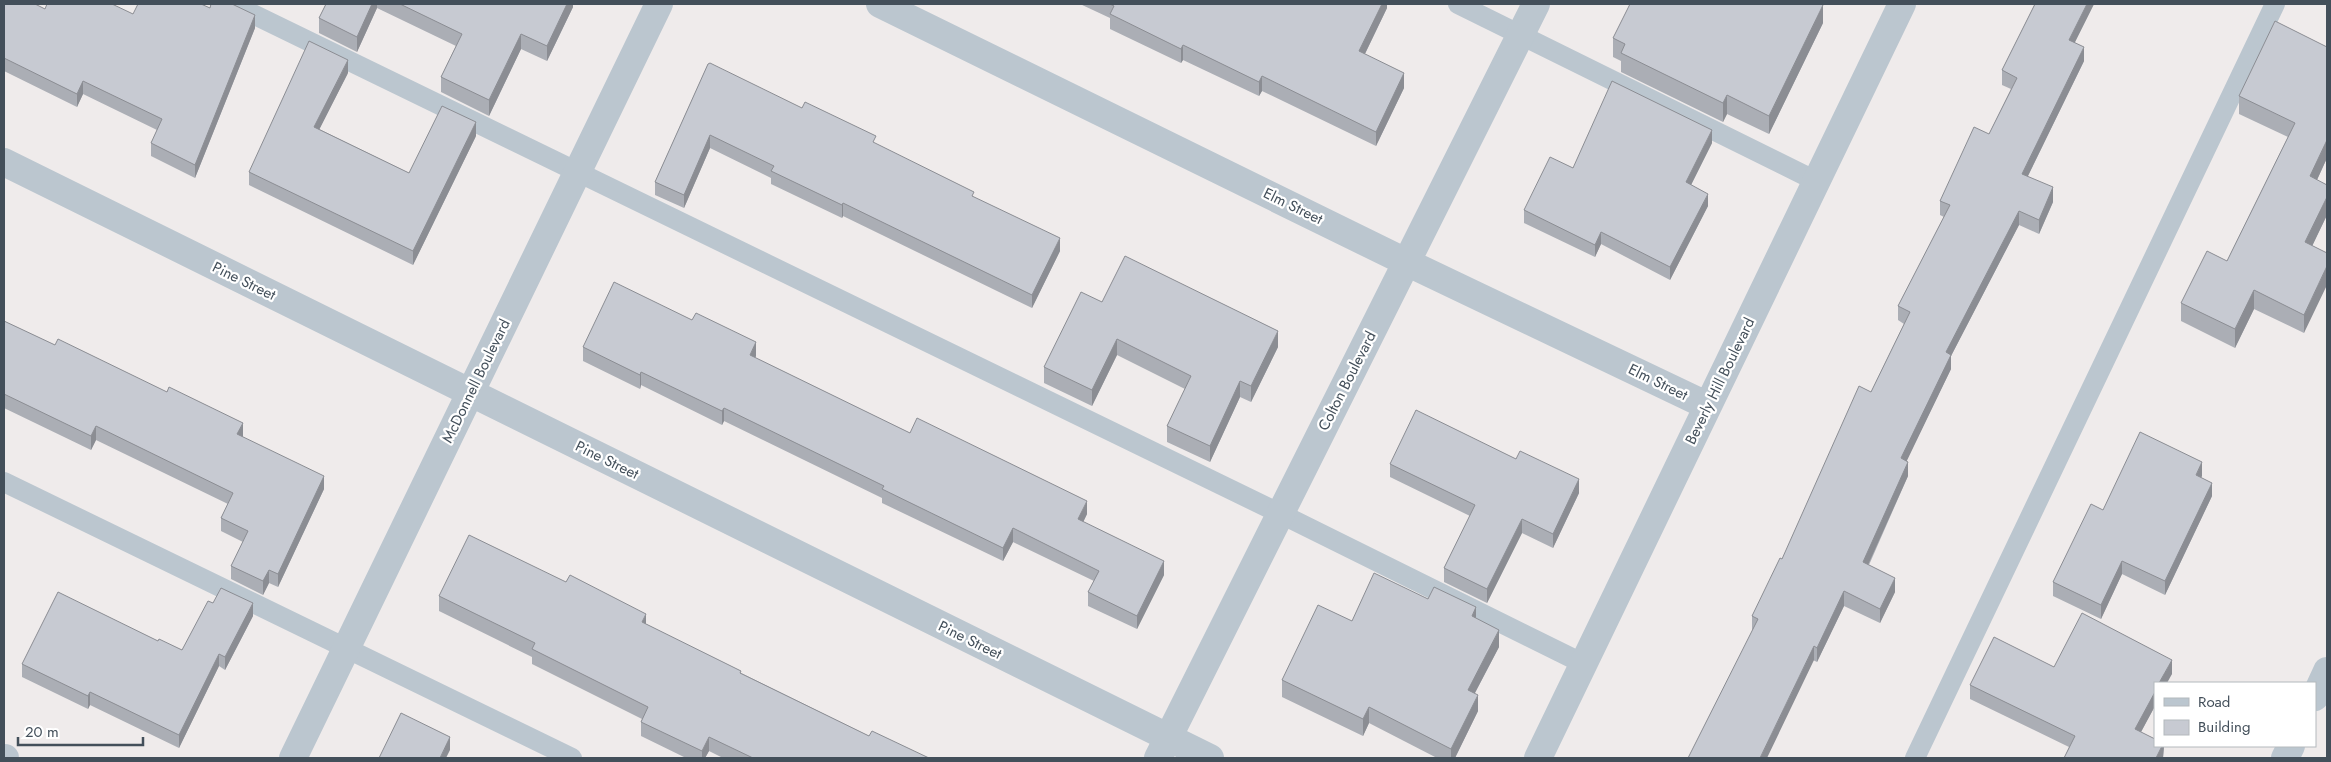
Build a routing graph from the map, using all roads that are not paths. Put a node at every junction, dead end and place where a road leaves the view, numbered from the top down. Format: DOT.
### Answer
graph roads {
  1 [pos="232,4"];
  2 [pos="659,4"];
  3 [pos="880,4"];
  4 [pos="1458,4"];
  5 [pos="1536,4"];
  6 [pos="1902,4"];
  7 [pos="2275,4"];
  8 [pos="1521,34"];
  9 [pos="4,162"];
  10 [pos="578,171"];
  11 [pos="1816,181"];
  12 [pos="1406,262"];
  13 [pos="470,393"];
  14 [pos="1708,406"];
  15 [pos="4,482"];
  16 [pos="1280,514"];
  17 [pos="347,648"];
  18 [pos="1584,664"];
  19 [pos="2327,671"];
  20 [pos="2316,695"];
  21 [pos="1163,748"];
  22 [pos="294,758"];
  23 [pos="572,758"];
  24 [pos="1210,758"];
  25 [pos="1538,758"];
  26 [pos="1915,758"];
  1 -- 10 [label="lane"];
  2 -- 10 [label="street, McDonnell Boulevard"];
  3 -- 12 [label="street, Elm Street"];
  4 -- 8 [label="lane"];
  5 -- 8 [label="street, Colton Boulevard"];
  6 -- 11 [label="street, Beverly Hill Boulevard"];
  7 -- 26 [label="lane"];
  8 -- 11 [label="lane"];
  8 -- 12 [label="street, Colton Boulevard"];
  9 -- 13 [label="street, Pine Street"];
  10 -- 13 [label="street, McDonnell Boulevard"];
  10 -- 16 [label="lane"];
  11 -- 14 [label="street, Beverly Hill Boulevard"];
  12 -- 14 [label="street, Elm Street"];
  12 -- 16 [label="street, Colton Boulevard"];
  13 -- 17 [label="street, McDonnell Boulevard"];
  13 -- 21 [label="street, Pine Street"];
  14 -- 18 [label="street, Beverly Hill Boulevard"];
  15 -- 17 [label="lane"];
  16 -- 18 [label="lane"];
  16 -- 21 [label="street, Colton Boulevard"];
  17 -- 22 [label="street, McDonnell Boulevard"];
  17 -- 23 [label="lane"];
  18 -- 25 [label="street, Beverly Hill Boulevard"];
  19 -- 20 [label="street"];
  21 -- 24 [label="street, Pine Street"];
}
